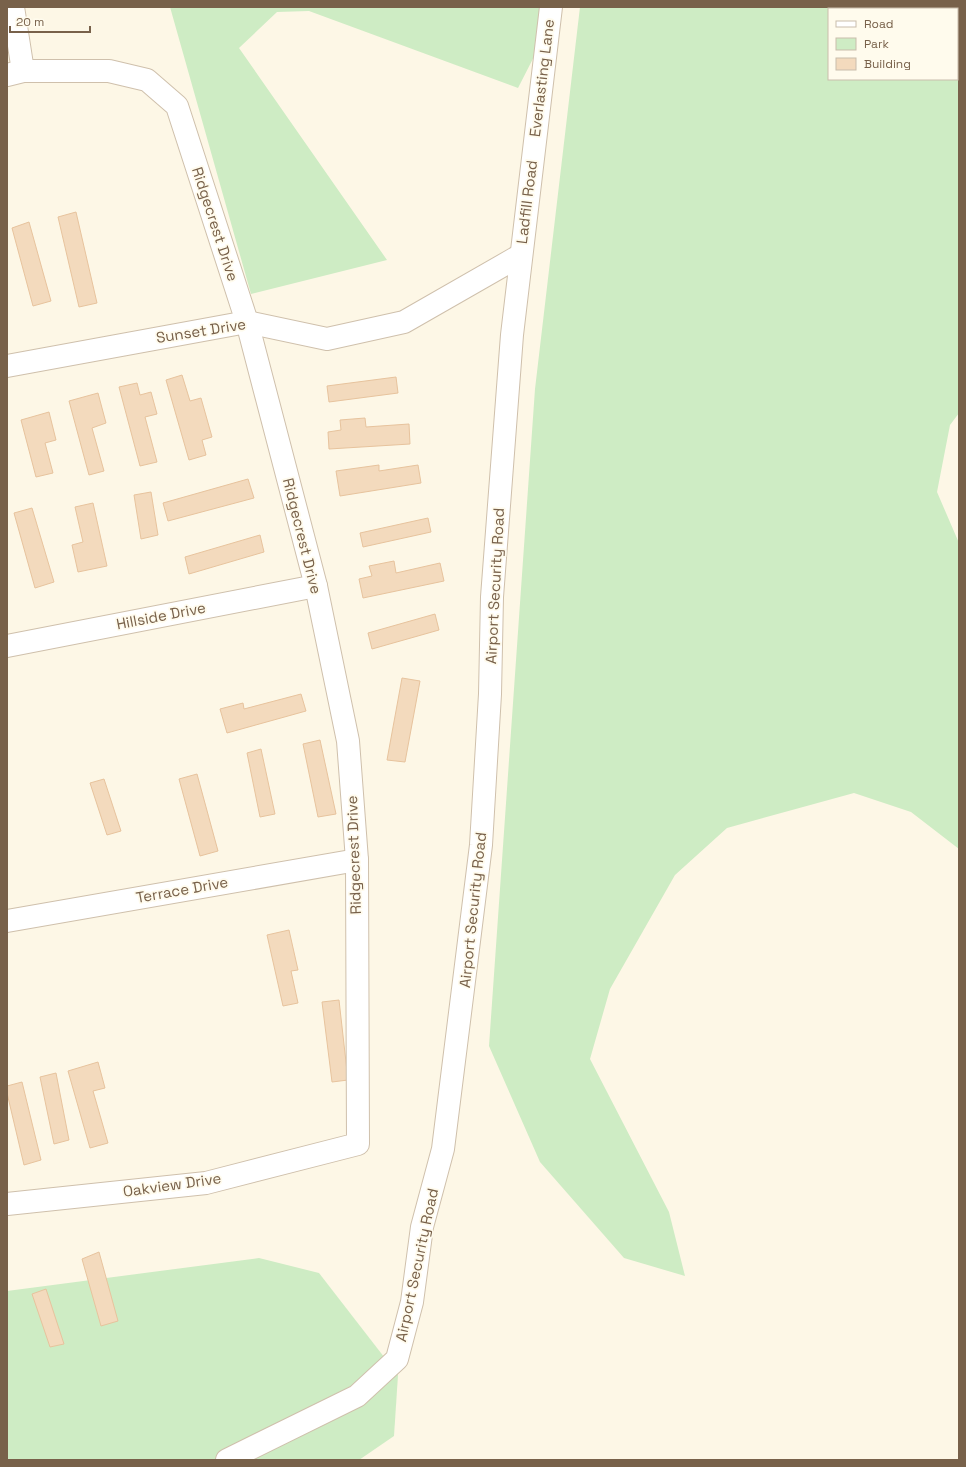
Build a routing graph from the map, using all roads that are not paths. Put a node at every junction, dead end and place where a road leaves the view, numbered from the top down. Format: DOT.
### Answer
graph roads {
  1 [pos="13,7"];
  2 [pos="551,7"];
  3 [pos="15,73"];
  4 [pos="533,148"];
  5 [pos="521,255"];
  6 [pos="246,322"];
  7 [pos="7,366"];
  8 [pos="316,586"];
  9 [pos="7,646"];
  10 [pos="357,860"];
  11 [pos="7,921"];
  12 [pos="358,1144"];
  13 [pos="7,1204"];
  14 [pos="227,1460"];
  1 -- 3 [label="street"];
  2 -- 4 [label="street, Everlasting Lane"];
  3 -- 6 [label="street, Ridgecrest Drive"];
  4 -- 5 [label="street, Ladfill Road"];
  5 -- 6 [label="street, Sunset Drive"];
  5 -- 14 [label="street, Airport Security Road"];
  6 -- 7 [label="street, Sunset Drive"];
  6 -- 8 [label="street, Ridgecrest Drive"];
  8 -- 9 [label="street, Hillside Drive"];
  8 -- 10 [label="street, Ridgecrest Drive"];
  10 -- 11 [label="street, Terrace Drive"];
  10 -- 12 [label="street, Ridgecrest Drive"];
  12 -- 13 [label="street, Oakview Drive"];
}
